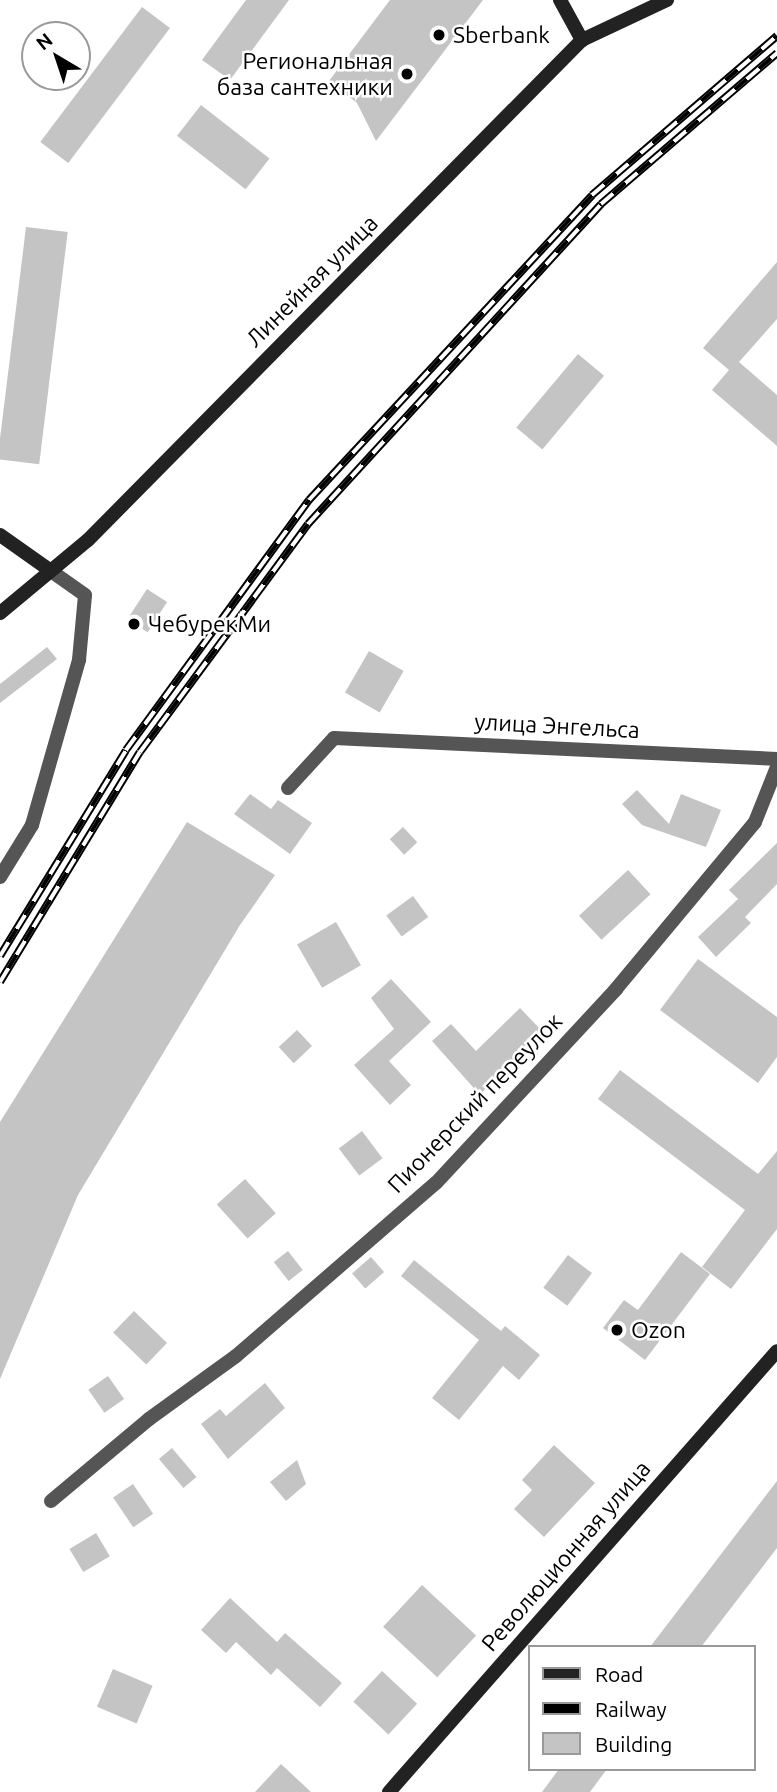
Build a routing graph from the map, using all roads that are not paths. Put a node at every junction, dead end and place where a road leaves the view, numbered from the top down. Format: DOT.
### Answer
graph roads {
  1 [pos="560,0"];
  2 [pos="667,0"];
  3 [pos="582,40"];
  4 [pos="0,535"];
  5 [pos="51,571"];
  6 [pos="0,612"];
  7 [pos="777,759"];
  8 [pos="777,766"];
  9 [pos="288,788"];
  10 [pos="0,877"];
  11 [pos="777,1351"];
  12 [pos="51,1501"];
  13 [pos="389,1792"];
  1 -- 3 [label="main road"];
  2 -- 3 [label="main road, Линейная улица"];
  3 -- 5 [label="main road, Линейная улица"];
  4 -- 5 [label="main road"];
  5 -- 6 [label="main road, Линейная улица"];
  5 -- 10 [label="street"];
  7 -- 9 [label="street, улица Энгельса"];
  8 -- 12 [label="street, Пионерский переулок"];
  11 -- 13 [label="main road, Революционная улица"];
}
